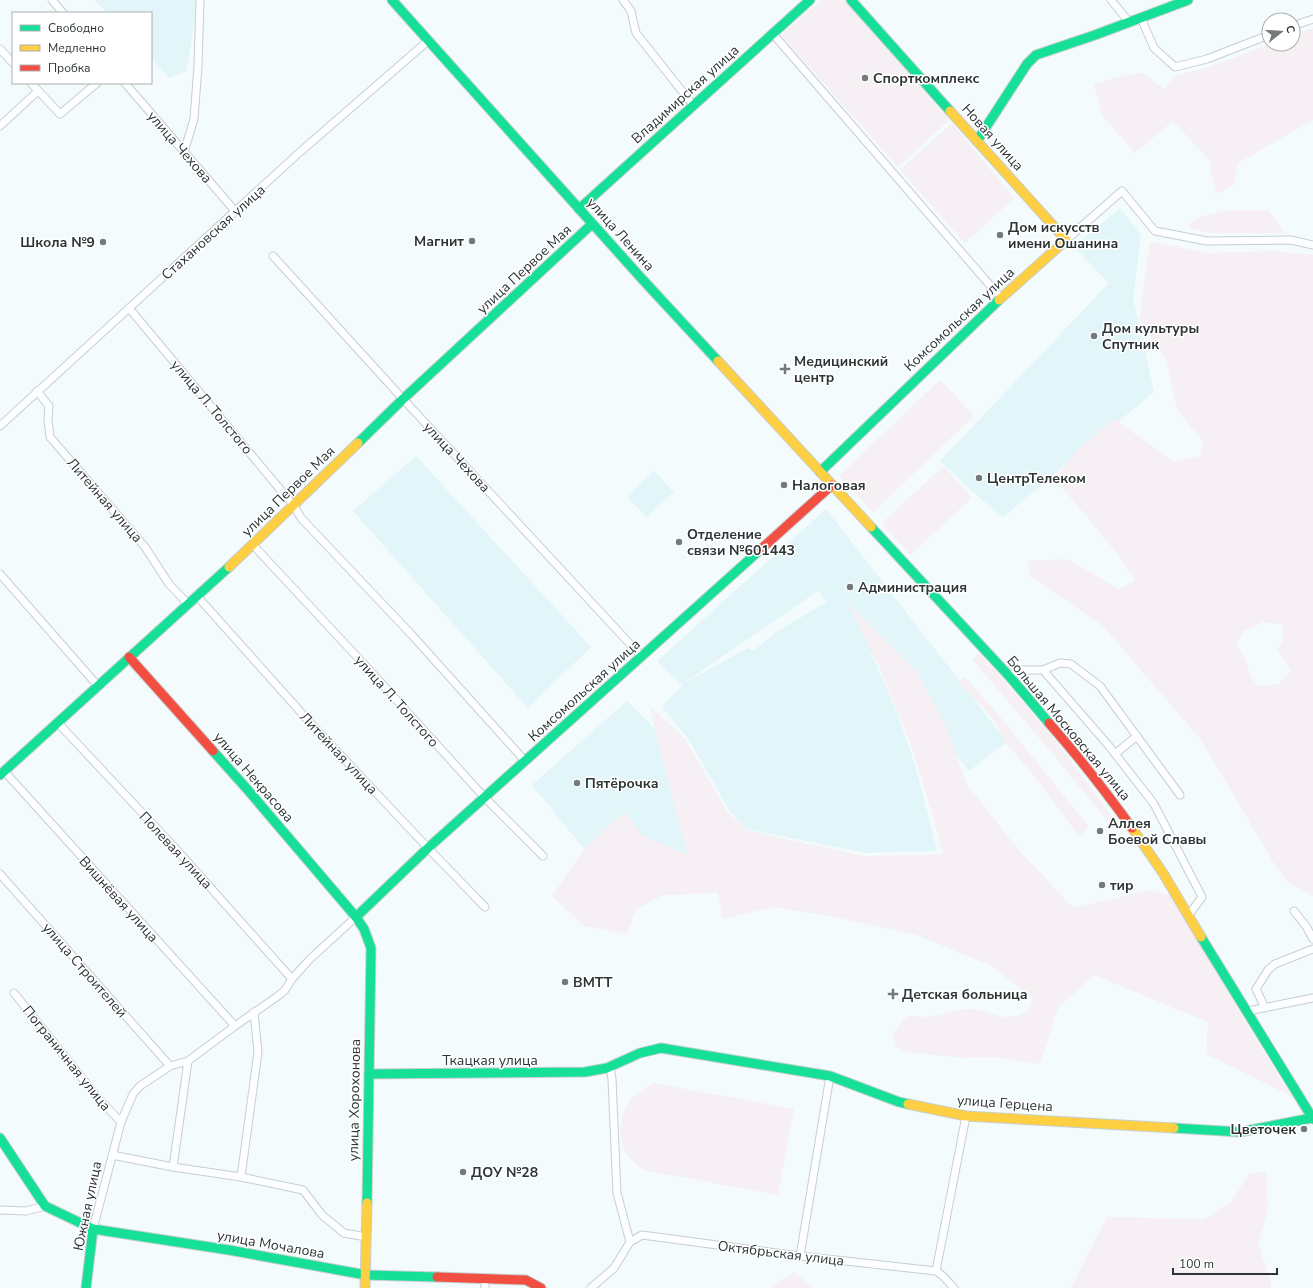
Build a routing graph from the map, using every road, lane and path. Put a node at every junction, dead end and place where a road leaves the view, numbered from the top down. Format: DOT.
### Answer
graph roads {
  1 [pos="52,0"];
  2 [pos="200,0"];
  3 [pos="392,0"];
  4 [pos="623,0"];
  5 [pos="810,0"];
  6 [pos="851,0"];
  7 [pos="1111,0"];
  8 [pos="1188,0"];
  9 [pos="62,12"];
  10 [pos="1141,18"];
  11 [pos="1313,19"];
  12 [pos="1129,22"];
  13 [pos="1301,23"];
  14 [pos="773,34"];
  15 [pos="1261,39"];
  16 [pos="429,40"];
  17 [pos="0,49"];
  18 [pos="12,62"];
  19 [pos="32,84"];
  20 [pos="96,84"];
  21 [pos="126,84"];
  22 [pos="38,91"];
  23 [pos="693,105"];
  24 [pos="0,126"];
  25 [pos="977,141"];
  26 [pos="184,152"];
  27 [pos="579,209"];
  28 [pos="235,211"];
  29 [pos="592,224"];
  30 [pos="1066,240"];
  31 [pos="1313,244"];
  32 [pos="273,256"];
  33 [pos="1001,298"];
  34 [pos="129,308"];
  35 [pos="37,391"];
  36 [pos="403,399"];
  37 [pos="0,426"];
  38 [pos="820,472"];
  39 [pos="832,485"];
  40 [pos="294,506"];
  41 [pos="253,545"];
  42 [pos="0,574"];
  43 [pos="197,596"];
  44 [pos="188,604"];
  45 [pos="129,657"];
  46 [pos="642,657"];
  47 [pos="1043,670"];
  48 [pos="1010,677"];
  49 [pos="98,686"];
  50 [pos="58,724"];
  51 [pos="1137,736"];
  52 [pos="1115,754"];
  53 [pos="525,761"];
  54 [pos="2,773"];
  55 [pos="1180,795"];
  56 [pos="485,798"];
  57 [pos="428,848"];
  58 [pos="543,856"];
  59 [pos="0,874"];
  60 [pos="485,907"];
  61 [pos="1294,911"];
  62 [pos="1188,916"];
  63 [pos="356,917"];
  64 [pos="1313,939"];
  65 [pos="1313,948"];
  66 [pos="292,979"];
  67 [pos="14,993"];
  68 [pos="1313,998"];
  69 [pos="1265,1008"];
  70 [pos="254,1012"];
  71 [pos="1247,1013"];
  72 [pos="235,1026"];
  73 [pos="188,1061"];
  74 [pos="170,1066"];
  75 [pos="610,1067"];
  76 [pos="369,1074"];
  77 [pos="830,1076"];
  78 [pos="966,1116"];
  79 [pos="1313,1119"];
  80 [pos="121,1122"];
  81 [pos="0,1138"];
  82 [pos="112,1154"];
  83 [pos="173,1167"];
  84 [pos="241,1177"];
  85 [pos="45,1206"];
  86 [pos="0,1210"];
  87 [pos="93,1229"];
  88 [pos="366,1237"];
  89 [pos="630,1242"];
  90 [pos="800,1256"];
  91 [pos="936,1271"];
  92 [pos="366,1276"];
  93 [pos="485,1283"];
  94 [pos="86,1288"];
  95 [pos="365,1288"];
  96 [pos="541,1288"];
  97 [pos="591,1288"];
  98 [pos="954,1288"];
  1 -- 9 [label="street"];
  2 -- 26 [label="street"];
  3 -- 16 [label="street, улица Ленина"];
  4 -- 23 [label="street"];
  5 -- 14 [label="street, Владимирская улица"];
  6 -- 25 [label="street, Новая улица"];
  7 -- 12 [label="street"];
  8 -- 10 [label="street"];
  10 -- 12 [label="street"];
  10 -- 15 [label="street"];
  11 -- 13 [label="street"];
  12 -- 25 [label="street"];
  14 -- 23 [label="street, Владимирская улица"];
  14 -- 33 [label="street"];
  16 -- 27 [label="street, улица Ленина"];
  16 -- 28 [label="street, Стахановская улица"];
  17 -- 18 [label="street"];
  19 -- 22 [label="street"];
  20 -- 22 [label="street"];
  21 -- 26 [label="street, улица Чехова"];
  22 -- 24 [label="street"];
  23 -- 27 [label="street, Владимирская улица"];
  25 -- 30 [label="street, Новая улица"];
  26 -- 28 [label="street, улица Чехова"];
  27 -- 29 [label="street, улица Ленина"];
  28 -- 34 [label="street, Стахановская улица"];
  29 -- 36 [label="street, улица Первое Мая"];
  29 -- 38 [label="street, улица Ленина"];
  30 -- 31 [label="street, Комсомольская улица"];
  30 -- 33 [label="street, Комсомольская улица"];
  32 -- 36 [label="street, улица Чехова"];
  33 -- 38 [label="street, Комсомольская улица"];
  34 -- 35 [label="street, Стахановская улица"];
  34 -- 40 [label="street, улица Л. Толстого"];
  35 -- 37 [label="street, Стахановская улица"];
  35 -- 44 [label="street, Литейная улица"];
  36 -- 40 [label="street, улица Первое Мая"];
  36 -- 46 [label="street, улица Чехова"];
  38 -- 39 [label="street, улица Ленина"];
  39 -- 46 [label="street, Комсомольская улица"];
  39 -- 48 [label="street, Большая Московская улица"];
  40 -- 41 [label="street, улица Первое Мая"];
  40 -- 53 [label="street, улица Л. Толстого"];
  41 -- 43 [label="street, улица Первое Мая"];
  41 -- 56 [label="street, улица Л. Толстого"];
  42 -- 49 [label="street"];
  43 -- 44 [label="street, улица Первое Мая"];
  43 -- 57 [label="street, Литейная улица"];
  44 -- 45 [label="street, улица Первое Мая"];
  45 -- 49 [label="street, улица Первое Мая"];
  45 -- 63 [label="street, улица Некрасова"];
  46 -- 53 [label="street, Комсомольская улица"];
  47 -- 48 [label="street"];
  47 -- 51 [label="street"];
  47 -- 52 [label="street"];
  48 -- 62 [label="street, Большая Московская улица"];
  49 -- 50 [label="street, улица Первое Мая"];
  50 -- 54 [label="street, улица Первое Мая"];
  50 -- 66 [label="street, Полевая улица"];
  51 -- 52 [label="street"];
  51 -- 55 [label="street"];
  52 -- 62 [label="street"];
  53 -- 56 [label="street, Комсомольская улица"];
  54 -- 72 [label="street, Вишнёвая улица"];
  56 -- 57 [label="street, Комсомольская улица"];
  56 -- 58 [label="street, улица Л. Толстого"];
  57 -- 60 [label="street, Литейная улица"];
  57 -- 63 [label="street, Комсомольская улица"];
  59 -- 74 [label="street, улица Строителей"];
  61 -- 64 [label="street"];
  62 -- 71 [label="street, Большая Московская улица"];
  63 -- 66 [label="street"];
  63 -- 76 [label="street, улица Хорохонова"];
  65 -- 69 [label="street"];
  66 -- 70 [label="street"];
  67 -- 80 [label="street, Пограничная улица"];
  68 -- 69 [label="street"];
  69 -- 71 [label="street"];
  70 -- 72 [label="street"];
  70 -- 84 [label="street"];
  71 -- 79 [label="street, Большая Московская улица"];
  72 -- 73 [label="street"];
  73 -- 74 [label="street, Южная улица"];
  73 -- 83 [label="street"];
  74 -- 80 [label="street, Южная улица"];
  75 -- 76 [label="street, Ткацкая улица"];
  75 -- 77 [label="street, улица Герцена"];
  75 -- 89 [label="street"];
  76 -- 88 [label="street, улица Хорохонова"];
  77 -- 78 [label="street, улица Герцена"];
  77 -- 90 [label="street"];
  78 -- 79 [label="street, улица Герцена"];
  78 -- 91 [label="street"];
  80 -- 82 [label="street, Южная улица"];
  81 -- 85 [label="street"];
  82 -- 83 [label="street"];
  82 -- 87 [label="street, Южная улица"];
  83 -- 84 [label="street"];
  84 -- 88 [label="street"];
  85 -- 86 [label="street"];
  85 -- 87 [label="street, улица Мочалова"];
  87 -- 92 [label="street, улица Мочалова"];
  87 -- 94 [label="street, Южная улица"];
  88 -- 92 [label="street, улица Хорохонова"];
  89 -- 90 [label="street, Октябрьская улица"];
  89 -- 97 [label="street"];
  90 -- 91 [label="street, Октябрьская улица"];
  91 -- 98 [label="street"];
  92 -- 93 [label="street, улица Мочалова"];
  92 -- 95 [label="street, улица Хорохонова"];
  93 -- 96 [label="street, улица Мочалова"];
}
